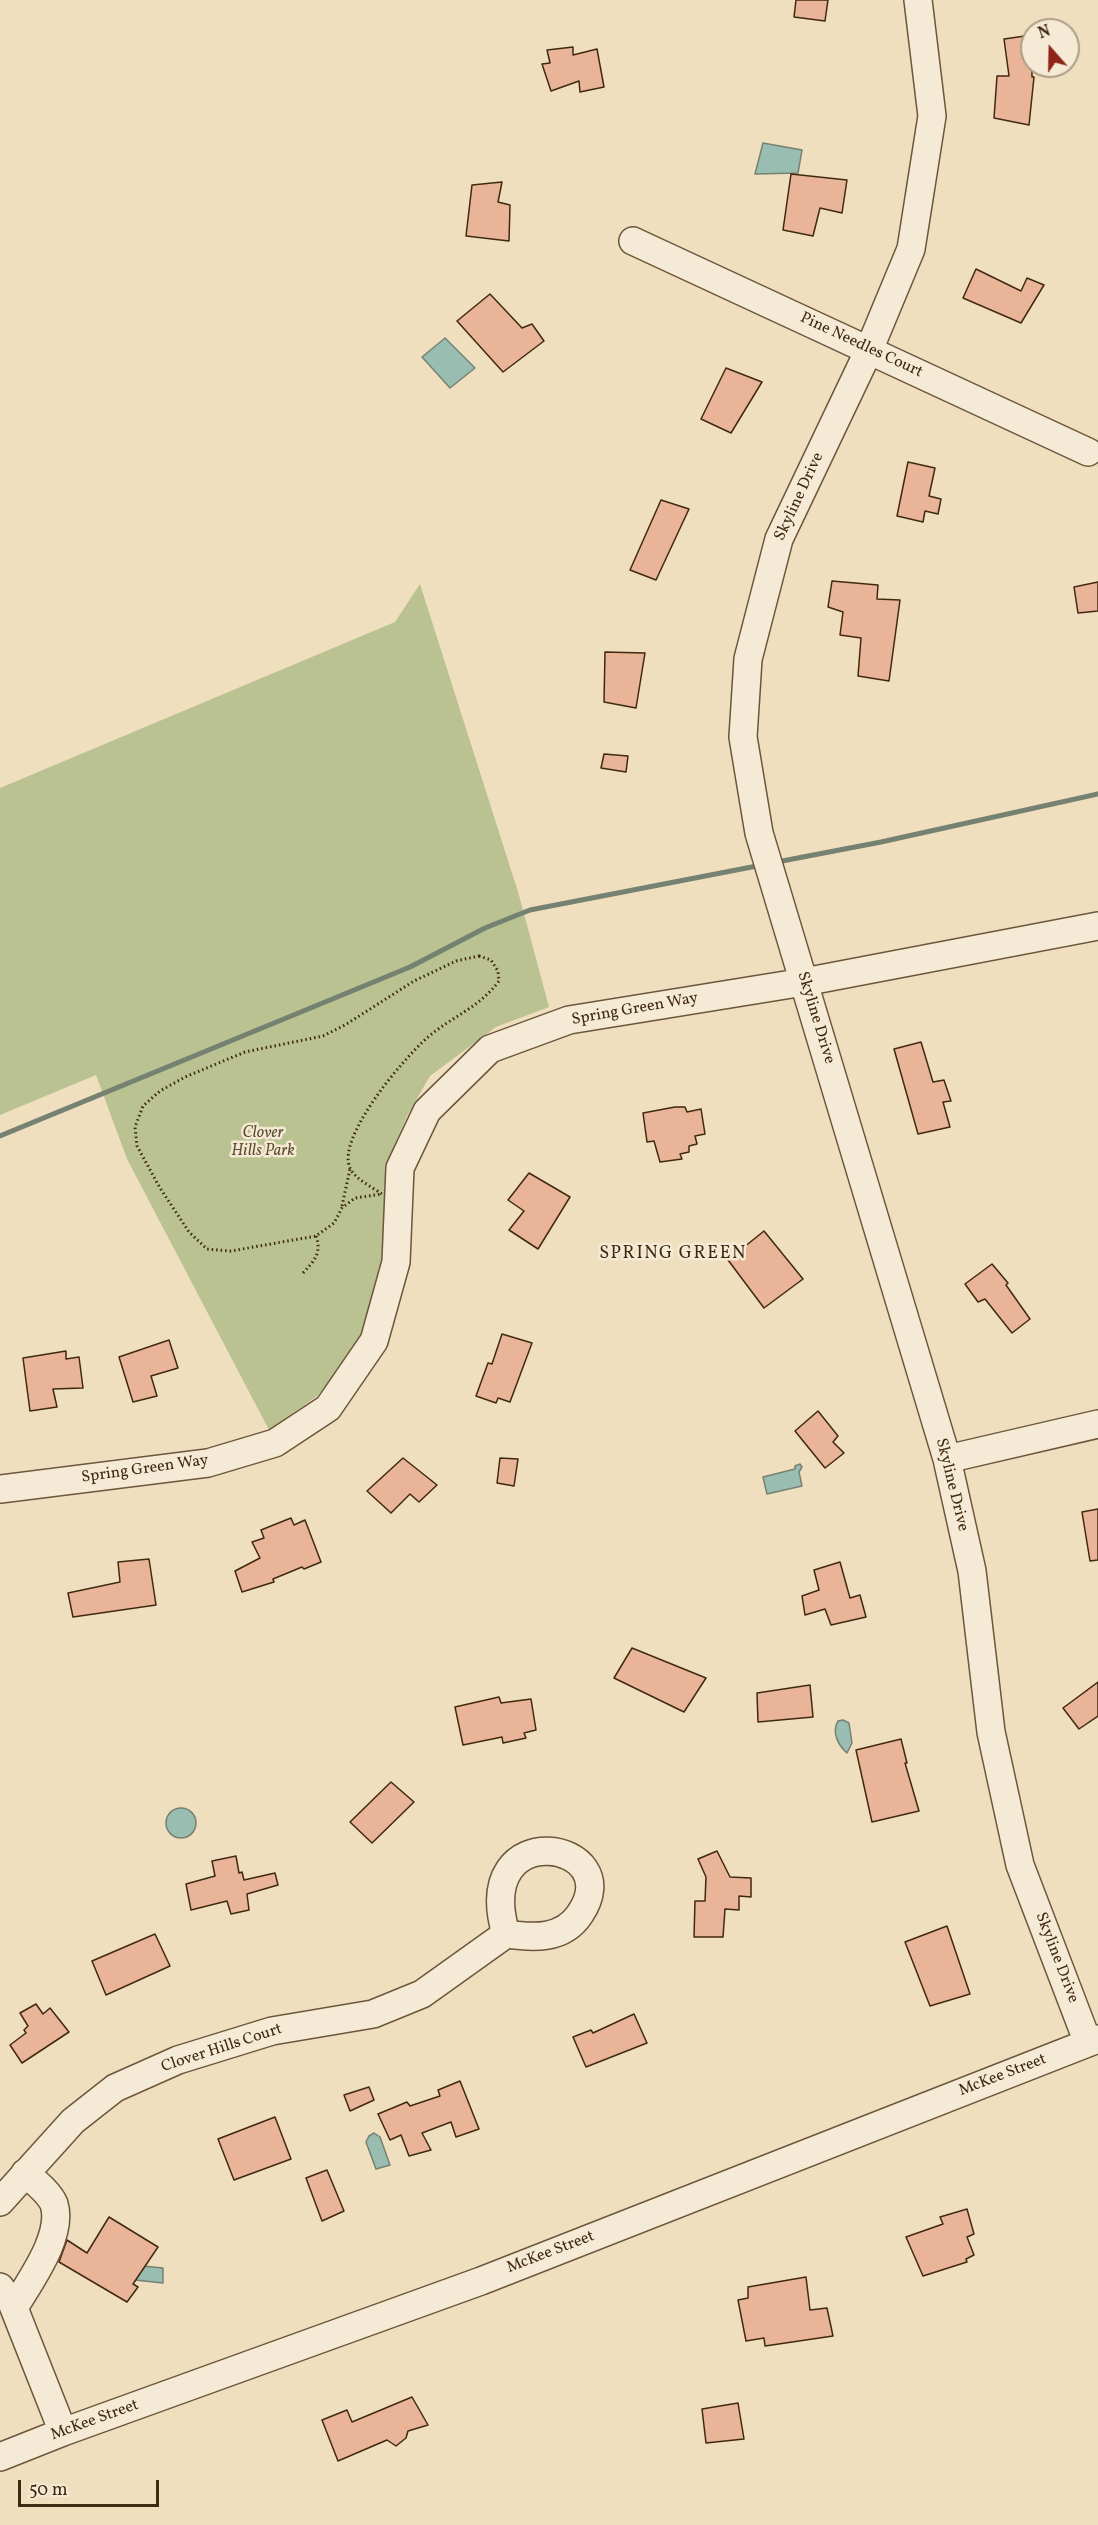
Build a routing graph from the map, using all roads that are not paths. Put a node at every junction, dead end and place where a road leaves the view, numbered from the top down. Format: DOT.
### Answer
graph roads {
  1 [pos="918,0"];
  2 [pos="633,241"];
  3 [pos="869,350"];
  4 [pos="1088,452"];
  5 [pos="1098,926"];
  6 [pos="804,982"];
  7 [pos="1098,1424"];
  8 [pos="946,1459"];
  9 [pos="0,1489"];
  10 [pos="506,1934"];
  11 [pos="1093,2041"];
  12 [pos="25,2173"];
  13 [pos="0,2202"];
  14 [pos="7,2298"];
  15 [pos="63,2432"];
  16 [pos="0,2457"];
  1 -- 3 [label="street, Skyline Drive"];
  2 -- 3 [label="street, Pine Needles Court"];
  3 -- 4 [label="street, Pine Needles Court"];
  3 -- 6 [label="street, Skyline Drive"];
  5 -- 6 [label="street, Spring Green Way"];
  6 -- 8 [label="street, Skyline Drive"];
  6 -- 9 [label="street, Spring Green Way"];
  7 -- 8 [label="street"];
  8 -- 11 [label="street, Skyline Drive"];
  10 -- 12 [label="street, Clover Hills Court"];
  11 -- 15 [label="street, McKee Street"];
  12 -- 13 [label="street, Clover Hills Court"];
  12 -- 14 [label="street"];
  14 -- 15 [label="street"];
  15 -- 16 [label="street, McKee Street"];
}
